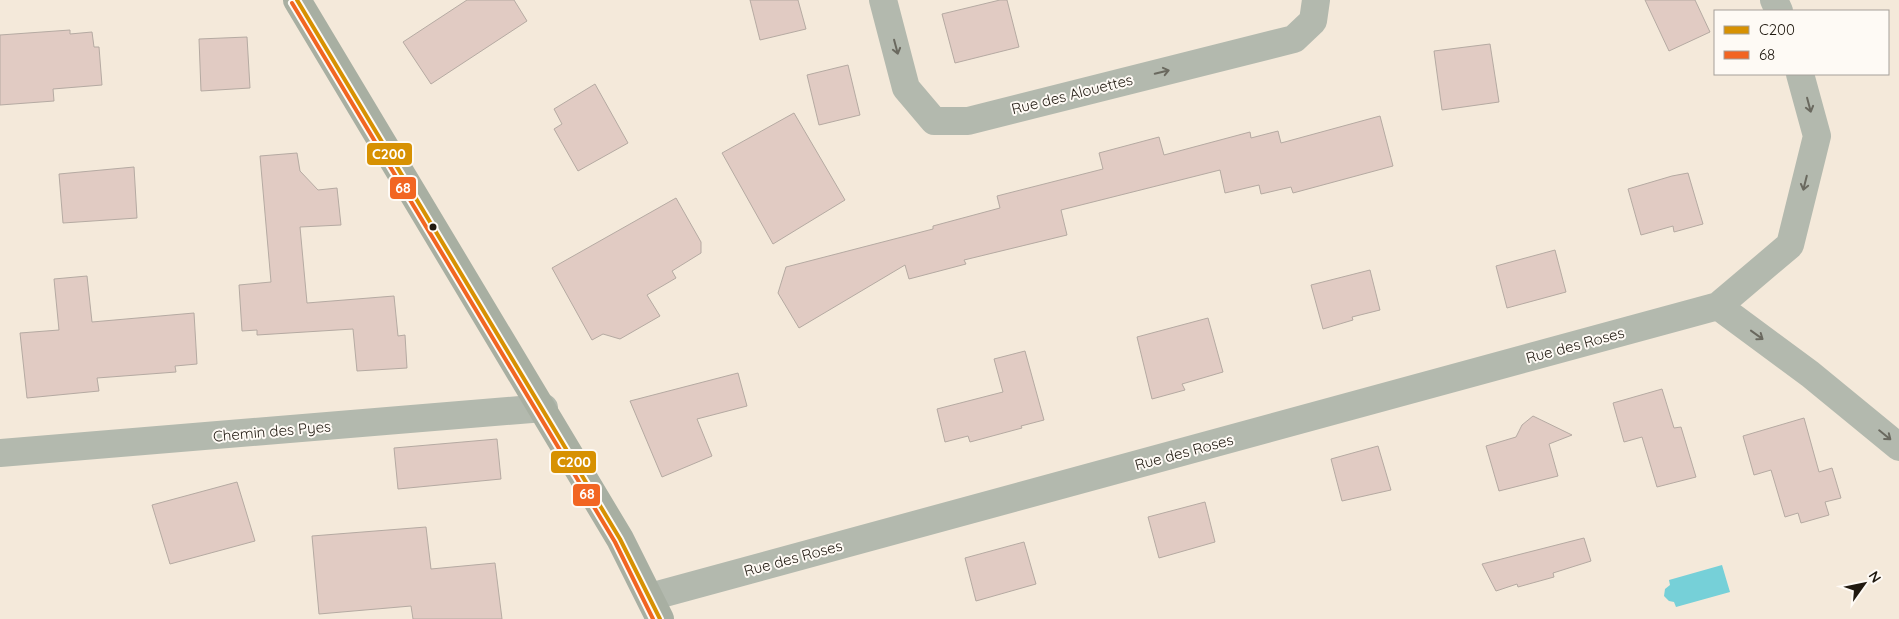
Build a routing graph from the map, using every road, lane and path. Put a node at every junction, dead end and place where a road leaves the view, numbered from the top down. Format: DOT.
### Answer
graph roads {
  1 [pos="297,0"];
  2 [pos="883,0"];
  3 [pos="1316,0"];
  4 [pos="1800,75"];
  5 [pos="1718,306"];
  6 [pos="544,408"];
  7 [pos="1899,446"];
  8 [pos="0,453"];
  9 [pos="655,608"];
  1 -- 6 [label="street"];
  2 -- 3 [label="street, Rue des Alouettes, one-way"];
  4 -- 5 [label="street, Rue des Roses, one-way"];
  5 -- 7 [label="street, one-way"];
  5 -- 9 [label="street, Rue des Roses"];
  6 -- 8 [label="street, Chemin des Pyes"];
  6 -- 9 [label="street"];
}
